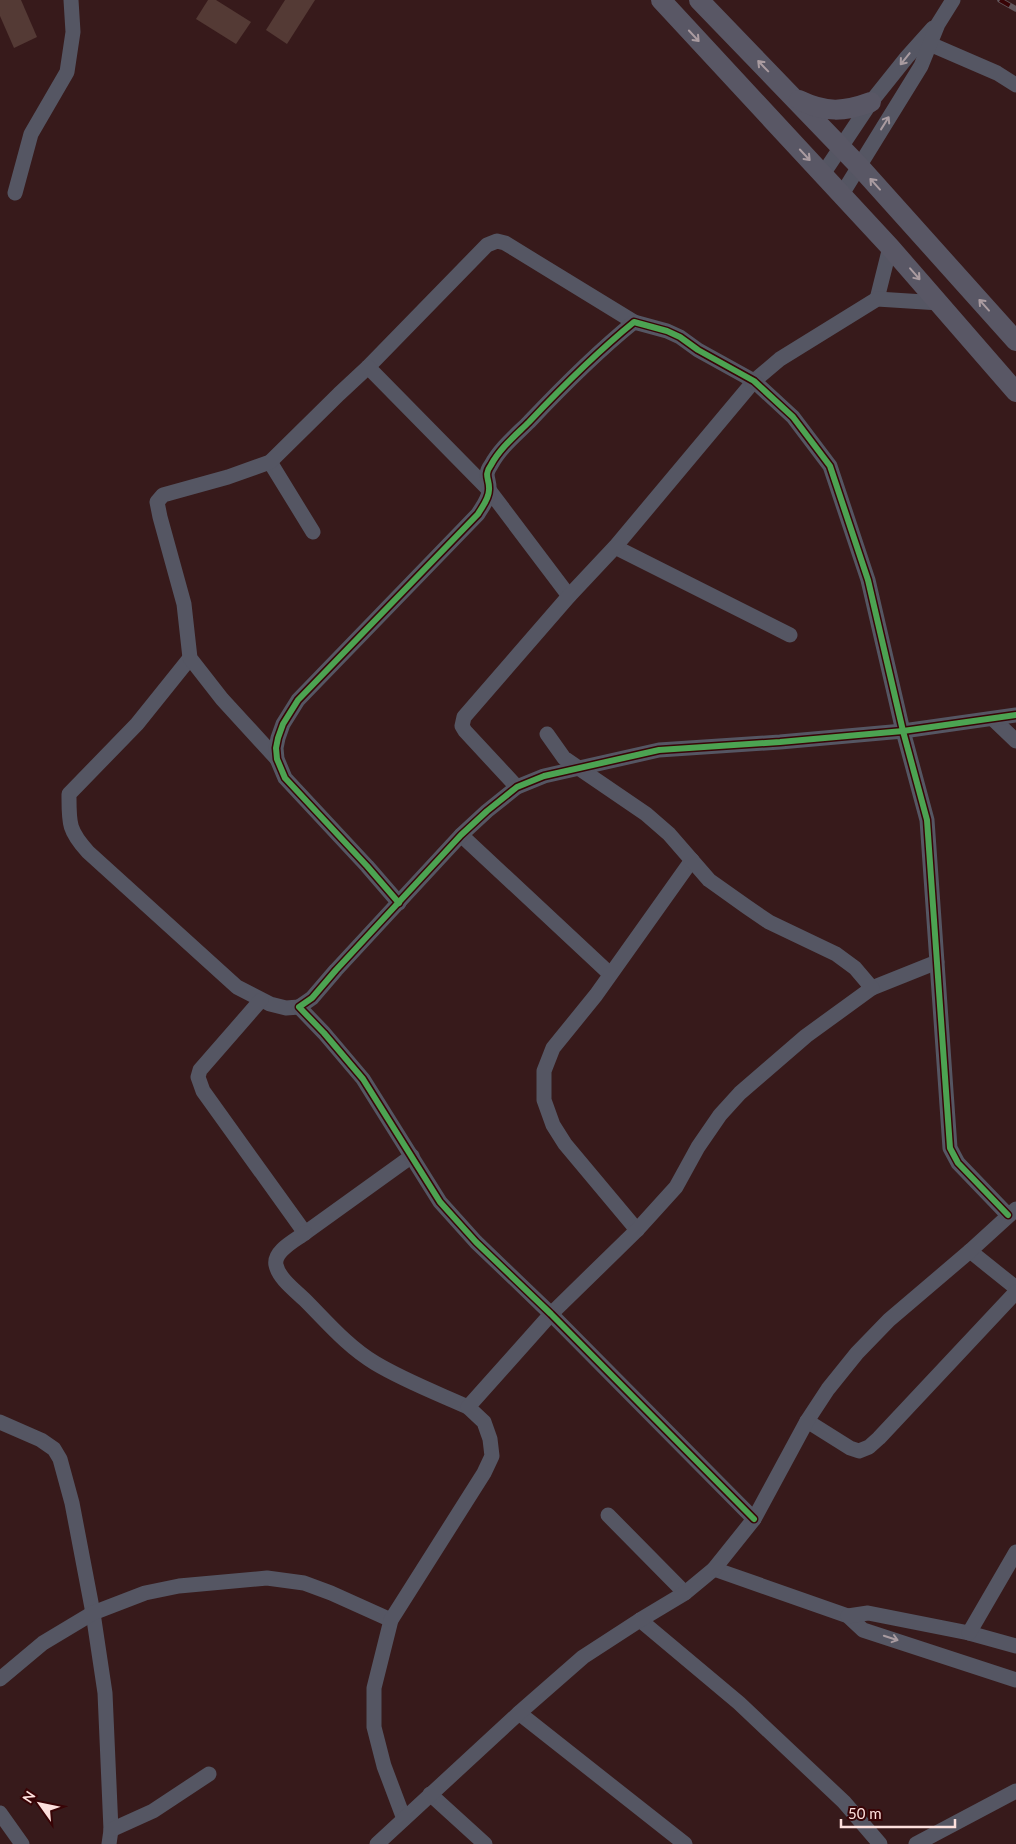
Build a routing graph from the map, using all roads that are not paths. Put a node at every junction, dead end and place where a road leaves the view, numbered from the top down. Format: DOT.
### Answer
graph roads {
  1 [pos="71,0"];
  2 [pos="661,0"];
  3 [pos="699,0"];
  4 [pos="953,0"];
  5 [pos="926,43"];
  6 [pos="1016,84"];
  7 [pos="794,98"];
  8 [pos="871,102"];
  9 [pos="840,146"];
  10 [pos="859,166"];
  11 [pos="823,174"];
  12 [pos="15,193"];
  13 [pos="842,194"];
  14 [pos="890,247"];
  15 [pos="877,299"];
  16 [pos="940,302"];
  17 [pos="634,322"];
  18 [pos="1016,342"];
  19 [pos="368,367"];
  20 [pos="754,381"];
  21 [pos="1016,392"];
  22 [pos="270,462"];
  23 [pos="489,490"];
  24 [pos="313,532"];
  25 [pos="615,547"];
  26 [pos="569,596"];
  27 [pos="790,635"];
  28 [pos="190,658"];
  29 [pos="1016,715"];
  30 [pos="993,719"];
  31 [pos="903,731"];
  32 [pos="548,734"];
  33 [pos="1016,741"];
  34 [pos="277,759"];
  35 [pos="578,768"];
  36 [pos="518,787"];
  37 [pos="461,835"];
  38 [pos="692,860"];
  39 [pos="399,903"];
  40 [pos="937,962"];
  41 [pos="610,974"];
  42 [pos="872,988"];
  43 [pos="261,1000"];
  44 [pos="299,1007"];
  45 [pos="412,1156"];
  46 [pos="1012,1212"];
  47 [pos="637,1230"];
  48 [pos="305,1233"];
  49 [pos="970,1251"];
  50 [pos="1016,1290"];
  51 [pos="551,1314"];
  52 [pos="468,1407"];
  53 [pos="808,1421"];
  54 [pos="0,1422"];
  55 [pos="608,1515"];
  56 [pos="754,1519"];
  57 [pos="1016,1552"];
  58 [pos="714,1569"];
  59 [pos="685,1593"];
  60 [pos="93,1613"];
  61 [pos="848,1616"];
  62 [pos="391,1620"];
  63 [pos="640,1620"];
  64 [pos="969,1633"];
  65 [pos="1016,1646"];
  66 [pos="0,1679"];
  67 [pos="1016,1680"];
  68 [pos="518,1713"];
  69 [pos="209,1774"];
  70 [pos="1016,1791"];
  71 [pos="430,1794"];
  72 [pos="0,1813"];
  73 [pos="404,1819"];
  74 [pos="110,1837"];
  75 [pos="22,1844"];
  76 [pos="377,1844"];
  77 [pos="485,1844"];
  78 [pos="685,1844"];
  79 [pos="880,1844"];
  80 [pos="916,1844"];
  1 -- 12 [label="street"];
  2 -- 11 [label="main road, one-way"];
  7 -- 3 [label="main road, one-way"];
  4 -- 5 [label="street"];
  5 -- 6 [label="street"];
  5 -- 8 [label="street, one-way"];
  10 -- 5 [label="street, one-way"];
  7 -- 8 [label="main road"];
  7 -- 9 [label="main road"];
  8 -- 9 [label="street"];
  9 -- 10 [label="main road"];
  9 -- 11 [label="street"];
  10 -- 13 [label="street"];
  18 -- 10 [label="main road, one-way"];
  11 -- 13 [label="main road"];
  13 -- 14 [label="main road"];
  14 -- 15 [label="street"];
  14 -- 16 [label="main road, one-way"];
  15 -- 16 [label="street"];
  15 -- 20 [label="street"];
  16 -- 21 [label="main road"];
  17 -- 19 [label="street"];
  17 -- 20 [label="street"];
  17 -- 23 [label="street"];
  19 -- 22 [label="street"];
  19 -- 23 [label="street"];
  20 -- 25 [label="street"];
  20 -- 31 [label="street"];
  22 -- 24 [label="street"];
  22 -- 28 [label="street"];
  23 -- 26 [label="street"];
  23 -- 34 [label="street"];
  25 -- 26 [label="street"];
  25 -- 27 [label="street"];
  26 -- 36 [label="street"];
  28 -- 34 [label="street"];
  28 -- 43 [label="street"];
  29 -- 30 [label="street"];
  30 -- 31 [label="street"];
  30 -- 33 [label="street"];
  31 -- 35 [label="street"];
  31 -- 40 [label="street"];
  32 -- 35 [label="street"];
  34 -- 39 [label="street"];
  35 -- 36 [label="street"];
  35 -- 38 [label="street"];
  36 -- 37 [label="street"];
  37 -- 39 [label="street"];
  37 -- 41 [label="street"];
  38 -- 41 [label="street"];
  38 -- 42 [label="street"];
  39 -- 44 [label="street"];
  40 -- 42 [label="street"];
  40 -- 46 [label="street"];
  41 -- 47 [label="street"];
  42 -- 47 [label="street"];
  43 -- 44 [label="street"];
  43 -- 48 [label="street"];
  44 -- 45 [label="street"];
  45 -- 48 [label="street"];
  45 -- 51 [label="street"];
  46 -- 49 [label="street"];
  47 -- 51 [label="street"];
  48 -- 52 [label="street"];
  49 -- 50 [label="street"];
  49 -- 53 [label="street"];
  50 -- 53 [label="street"];
  51 -- 52 [label="street"];
  51 -- 56 [label="street"];
  52 -- 62 [label="street"];
  53 -- 56 [label="street"];
  54 -- 60 [label="street"];
  55 -- 59 [label="street"];
  56 -- 58 [label="street"];
  57 -- 64 [label="street"];
  58 -- 59 [label="street"];
  58 -- 61 [label="street"];
  59 -- 63 [label="street"];
  60 -- 62 [label="street"];
  60 -- 66 [label="street"];
  60 -- 74 [label="street"];
  61 -- 64 [label="street"];
  61 -- 67 [label="street, one-way"];
  62 -- 73 [label="street"];
  63 -- 68 [label="street"];
  63 -- 79 [label="street"];
  64 -- 65 [label="street"];
  68 -- 71 [label="street"];
  68 -- 78 [label="street"];
  69 -- 74 [label="street"];
  70 -- 80 [label="street"];
  71 -- 73 [label="street"];
  71 -- 77 [label="street"];
  72 -- 75 [label="street"];
  73 -- 76 [label="street"];
}
